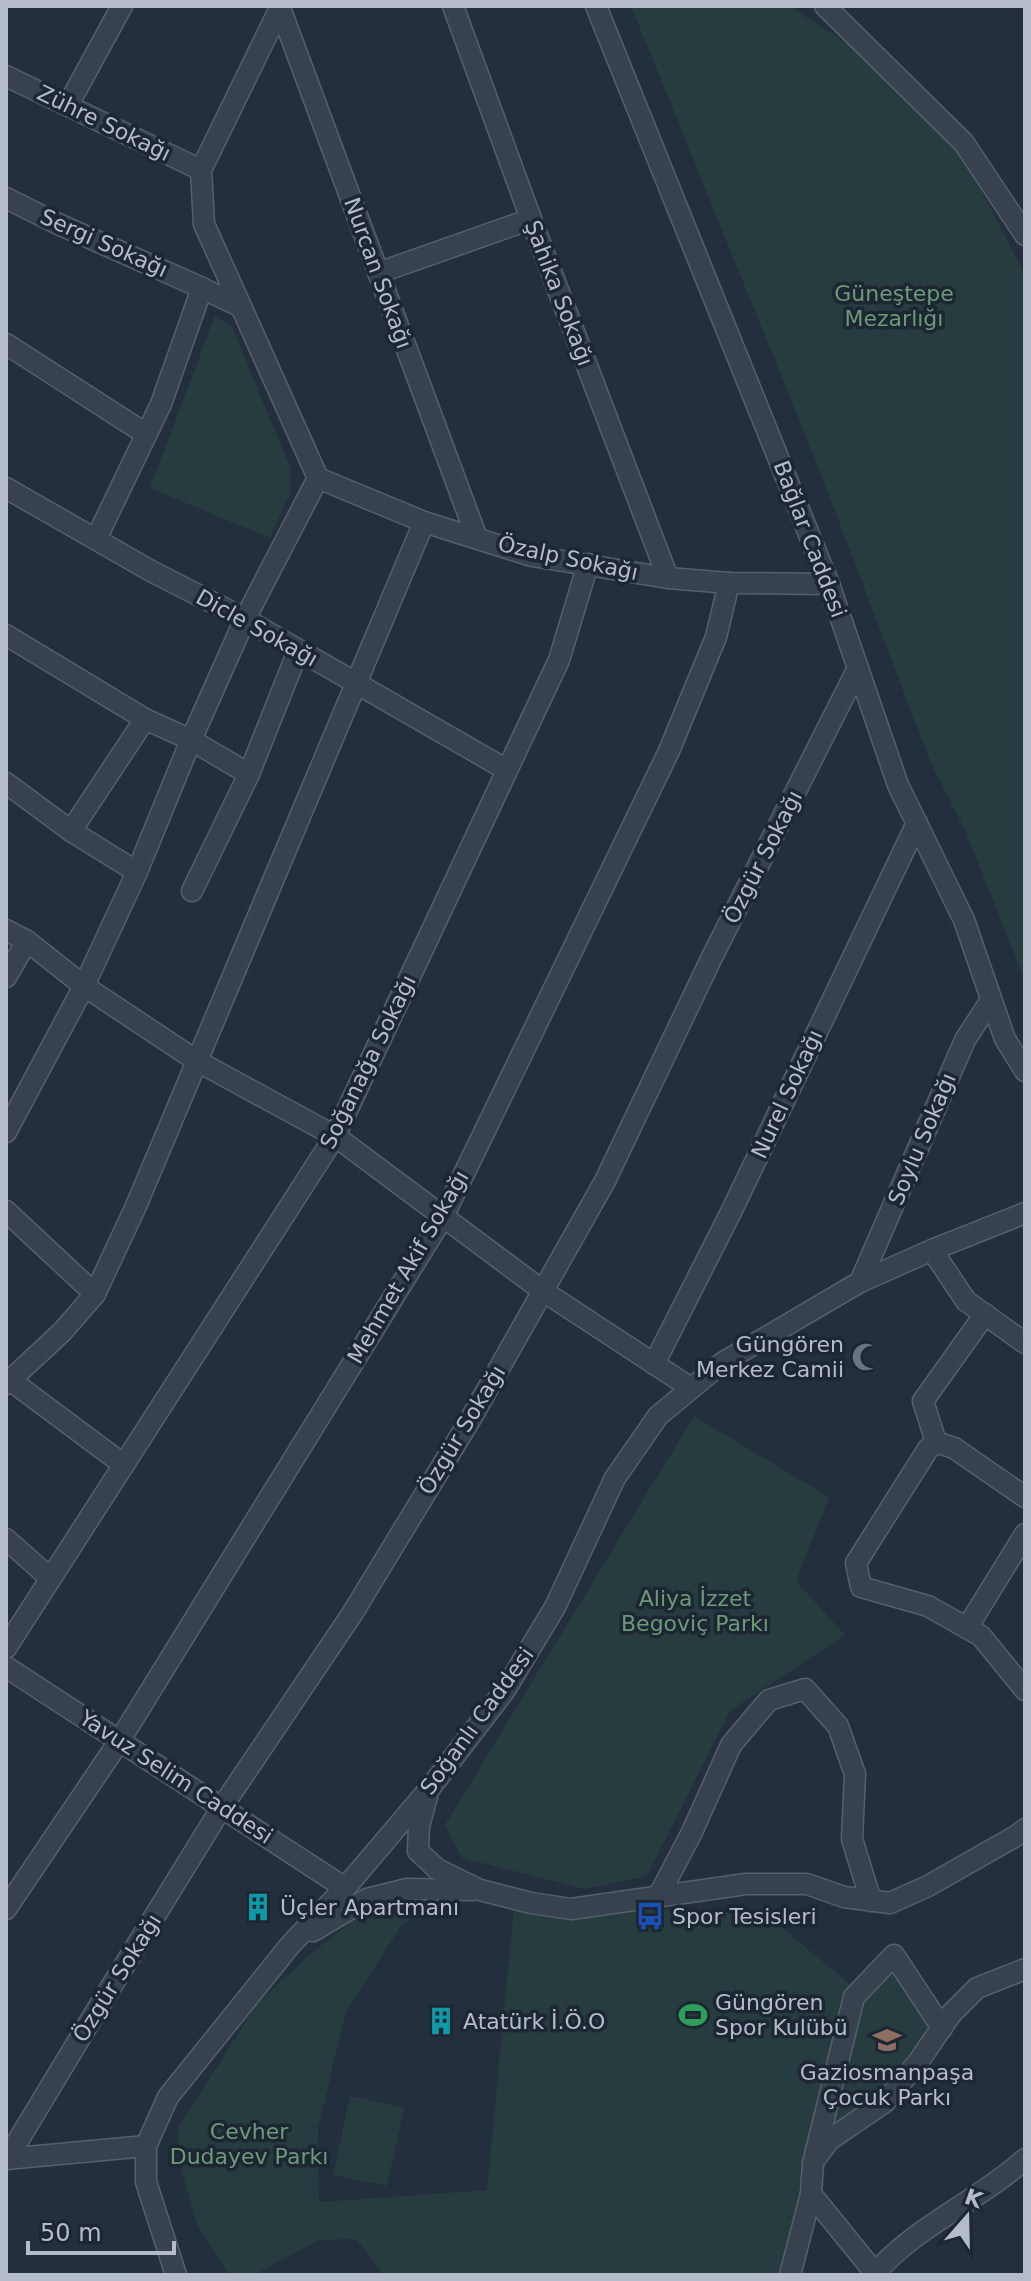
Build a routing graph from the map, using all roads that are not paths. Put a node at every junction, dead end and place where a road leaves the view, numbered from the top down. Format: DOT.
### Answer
graph roads {
  1 [pos="122,6"];
  2 [pos="453,6"];
  3 [pos="596,6"];
  4 [pos="825,6"];
  5 [pos="280,7"];
  6 [pos="6,76"];
  7 [pos="68,105"];
  8 [pos="201,170"];
  9 [pos="6,198"];
  10 [pos="531,219"];
  11 [pos="1022,224"];
  12 [pos="378,273"];
  13 [pos="202,288"];
  14 [pos="239,306"];
  15 [pos="6,344"];
  16 [pos="146,434"];
  17 [pos="318,478"];
  18 [pos="6,488"];
  19 [pos="424,522"];
  20 [pos="477,538"];
  21 [pos="96,539"];
  22 [pos="588,564"];
  23 [pos="668,578"];
  24 [pos="729,583"];
  25 [pos="829,584"];
  26 [pos="245,619"];
  27 [pos="12,638"];
  28 [pos="298,651"];
  29 [pos="6,660"];
  30 [pos="858,668"];
  31 [pos="355,682"];
  32 [pos="145,719"];
  33 [pos="191,740"];
  34 [pos="507,770"];
  35 [pos="249,774"];
  36 [pos="6,783"];
  37 [pos="917,823"];
  38 [pos="71,831"];
  39 [pos="137,872"];
  40 [pos="192,891"];
  41 [pos="6,930"];
  42 [pos="27,941"];
  43 [pos="6,977"];
  44 [pos="84,986"];
  45 [pos="991,1000"];
  46 [pos="197,1061"];
  47 [pos="1025,1071"];
  48 [pos="6,1132"];
  49 [pos="335,1136"];
  50 [pos="1025,1213"];
  51 [pos="443,1217"];
  52 [pos="11,1225"];
  53 [pos="932,1250"];
  54 [pos="860,1282"];
  55 [pos="543,1291"];
  56 [pos="95,1294"];
  57 [pos="985,1314"];
  58 [pos="1025,1343"];
  59 [pos="654,1364"];
  60 [pos="8,1382"];
  61 [pos="691,1388"];
  62 [pos="936,1442"];
  63 [pos="124,1465"];
  64 [pos="1025,1497"];
  65 [pos="1025,1534"];
  66 [pos="6,1539"];
  67 [pos="50,1578"];
  68 [pos="967,1628"];
  69 [pos="6,1648"];
  70 [pos="6,1667"];
  71 [pos="1025,1690"];
  72 [pos="120,1740"];
  73 [pos="430,1788"];
  74 [pos="222,1807"];
  75 [pos="1025,1829"];
  76 [pos="345,1888"];
  77 [pos="480,1890"];
  78 [pos="658,1897"];
  79 [pos="871,1901"];
  80 [pos="6,1909"];
  81 [pos="291,1944"];
  82 [pos="1025,1969"];
  83 [pos="942,2028"];
  84 [pos="146,2146"];
  85 [pos="7,2159"];
  86 [pos="1025,2159"];
  87 [pos="813,2162"];
  88 [pos="811,2194"];
  89 [pos="874,2274"];
  90 [pos="176,2275"];
  91 [pos="790,2275"];
  1 -- 7 [label="street"];
  2 -- 10 [label="street, Şahika Sokağı"];
  3 -- 25 [label="street, Bağlar Caddesi"];
  4 -- 11 [label="street"];
  5 -- 8 [label="street"];
  5 -- 12 [label="street, Nurcan Sokağı"];
  6 -- 7 [label="street, Zühre Sokağı"];
  7 -- 8 [label="street, Zühre Sokağı"];
  8 -- 14 [label="street"];
  9 -- 13 [label="street, Sergi Sokağı"];
  10 -- 12 [label="street"];
  10 -- 23 [label="street, Şahika Sokağı"];
  12 -- 20 [label="street, Nurcan Sokağı"];
  13 -- 14 [label="street, Sergi Sokağı"];
  13 -- 16 [label="street"];
  14 -- 17 [label="street"];
  15 -- 16 [label="street"];
  16 -- 21 [label="street"];
  17 -- 19 [label="street, Özalp Sokağı"];
  17 -- 26 [label="street"];
  18 -- 21 [label="street, Dicle Sokağı"];
  19 -- 20 [label="street, Özalp Sokağı"];
  19 -- 31 [label="street"];
  20 -- 22 [label="street, Özalp Sokağı"];
  21 -- 26 [label="street, Dicle Sokağı"];
  22 -- 23 [label="street, Özalp Sokağı"];
  22 -- 34 [label="street, Soğanağa Sokağı"];
  23 -- 24 [label="street, Özalp Sokağı"];
  24 -- 25 [label="street, Özalp Sokağı"];
  24 -- 51 [label="street, Mehmet Akif Sokağı"];
  25 -- 30 [label="street, Bağlar Caddesi"];
  26 -- 28 [label="street, Dicle Sokağı"];
  26 -- 33 [label="street"];
  27 -- 29 [label="street"];
  27 -- 32 [label="street"];
  28 -- 31 [label="street, Dicle Sokağı"];
  28 -- 35 [label="street"];
  30 -- 37 [label="street, Bağlar Caddesi"];
  30 -- 55 [label="street, Özgür Sokağı"];
  31 -- 34 [label="street, Dicle Sokağı"];
  31 -- 46 [label="street"];
  32 -- 33 [label="street"];
  32 -- 38 [label="street"];
  33 -- 35 [label="street"];
  33 -- 39 [label="street"];
  34 -- 49 [label="street, Soğanağa Sokağı"];
  35 -- 40 [label="street"];
  36 -- 38 [label="street"];
  37 -- 45 [label="street, Bağlar Caddesi"];
  37 -- 59 [label="street, Nurel Sokağı"];
  38 -- 39 [label="street"];
  39 -- 44 [label="street"];
  41 -- 42 [label="street"];
  42 -- 43 [label="street"];
  42 -- 44 [label="street"];
  44 -- 46 [label="street"];
  44 -- 48 [label="street"];
  45 -- 47 [label="street, Bağlar Caddesi"];
  45 -- 54 [label="street, Soylu Sokağı"];
  46 -- 49 [label="street"];
  46 -- 56 [label="street"];
  49 -- 51 [label="street"];
  49 -- 63 [label="street, Soğanağa Sokağı"];
  50 -- 53 [label="street, Soğanlı Caddesi"];
  51 -- 55 [label="street"];
  51 -- 72 [label="street, Mehmet Akif Sokağı"];
  52 -- 56 [label="street"];
  53 -- 54 [label="street, Soğanlı Caddesi"];
  53 -- 57 [label="street"];
  54 -- 61 [label="street, Soğanlı Caddesi"];
  55 -- 59 [label="street"];
  55 -- 74 [label="street, Özgür Sokağı"];
  56 -- 60 [label="street"];
  57 -- 58 [label="street"];
  57 -- 62 [label="street"];
  59 -- 61 [label="street"];
  60 -- 63 [label="street"];
  61 -- 73 [label="street, Soğanlı Caddesi"];
  62 -- 64 [label="street"];
  62 -- 68 [label="street"];
  63 -- 67 [label="street, Soğanağa Sokağı"];
  65 -- 68 [label="street"];
  66 -- 67 [label="street"];
  67 -- 69 [label="street, Soğanağa Sokağı"];
  68 -- 71 [label="street"];
  70 -- 72 [label="street, Yavuz Selim Caddesi"];
  72 -- 74 [label="street, Yavuz Selim Caddesi"];
  72 -- 80 [label="street, Mehmet Akif Sokağı"];
  73 -- 76 [label="street, Soğanlı Caddesi"];
  73 -- 77 [label="street"];
  74 -- 76 [label="street, Yavuz Selim Caddesi"];
  74 -- 85 [label="street, Özgür Sokağı"];
  75 -- 79 [label="street"];
  76 -- 81 [label="street, Soğanlı Caddesi"];
  77 -- 78 [label="street"];
  77 -- 81 [label="street"];
  78 -- 79 [label="street"];
  78 -- 79 [label="street"];
  81 -- 84 [label="street, Soğanlı Caddesi"];
  82 -- 83 [label="street"];
  83 -- 87 [label="street"];
  83 -- 87 [label="street"];
  84 -- 85 [label="street"];
  84 -- 90 [label="street"];
  86 -- 89 [label="street"];
  87 -- 88 [label="street"];
  88 -- 89 [label="street"];
  88 -- 91 [label="street"];
}
